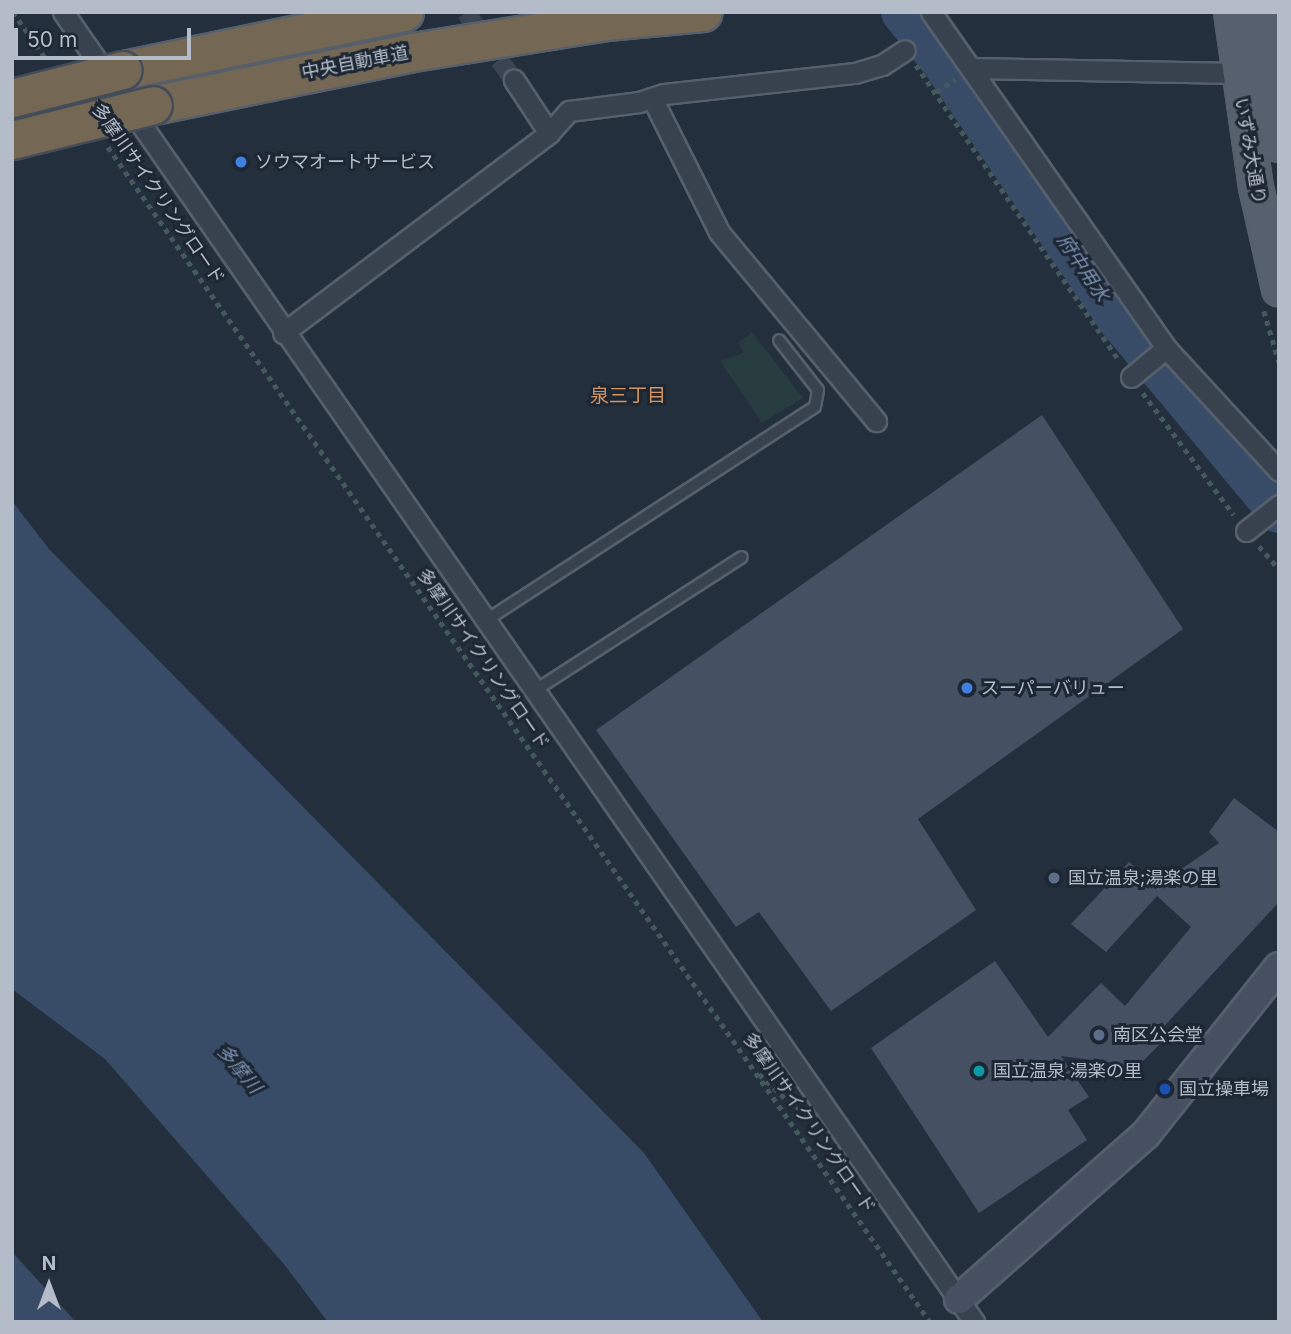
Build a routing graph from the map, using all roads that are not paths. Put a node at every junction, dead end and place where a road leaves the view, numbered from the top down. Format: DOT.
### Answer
graph roads {
  1 [pos="62,12"];
  2 [pos="404,12"];
  3 [pos="703,12"];
  4 [pos="931,12"];
  5 [pos="1231,12"];
  6 [pos="1263,12"];
  7 [pos="905,50"];
  8 [pos="973,68"];
  9 [pos="1237,73"];
  10 [pos="1273,74"];
  11 [pos="514,80"];
  12 [pos="12,98"];
  13 [pos="652,98"];
  14 [pos="549,133"];
  15 [pos="12,141"];
  16 [pos="1279,145"];
  17 [pos="1279,289"];
  18 [pos="284,333"];
  19 [pos="779,340"];
  20 [pos="1161,352"];
  21 [pos="1135,374"];
  22 [pos="876,421"];
  23 [pos="1279,471"];
  24 [pos="1279,505"];
  25 [pos="1250,527"];
  26 [pos="742,557"];
  27 [pos="485,621"];
  28 [pos="534,692"];
  29 [pos="1279,967"];
  30 [pos="966,1310"];
  1 -- 18 [label="street"];
  2 -- 12 [label="highway, bridge"];
  3 -- 15 [label="highway, 中央自動車道, bridge"];
  4 -- 8 [label="street"];
  5 -- 9 [label="main road, いずみ大通り"];
  6 -- 10 [label="main road, いずみ大通り"];
  7 -- 13 [label="street"];
  8 -- 9 [label="street"];
  8 -- 20 [label="street"];
  9 -- 10 [label="street"];
  9 -- 17 [label="main road, いずみ大通り"];
  10 -- 16 [label="main road, いずみ大通り"];
  11 -- 14 [label="street"];
  13 -- 14 [label="street"];
  13 -- 22 [label="street"];
  14 -- 18 [label="street"];
  18 -- 27 [label="street"];
  19 -- 27 [label="lane"];
  20 -- 21 [label="street"];
  20 -- 23 [label="street"];
  24 -- 25 [label="street"];
  26 -- 28 [label="lane"];
  27 -- 28 [label="street"];
  28 -- 30 [label="street"];
  29 -- 30 [label="street"];
}
